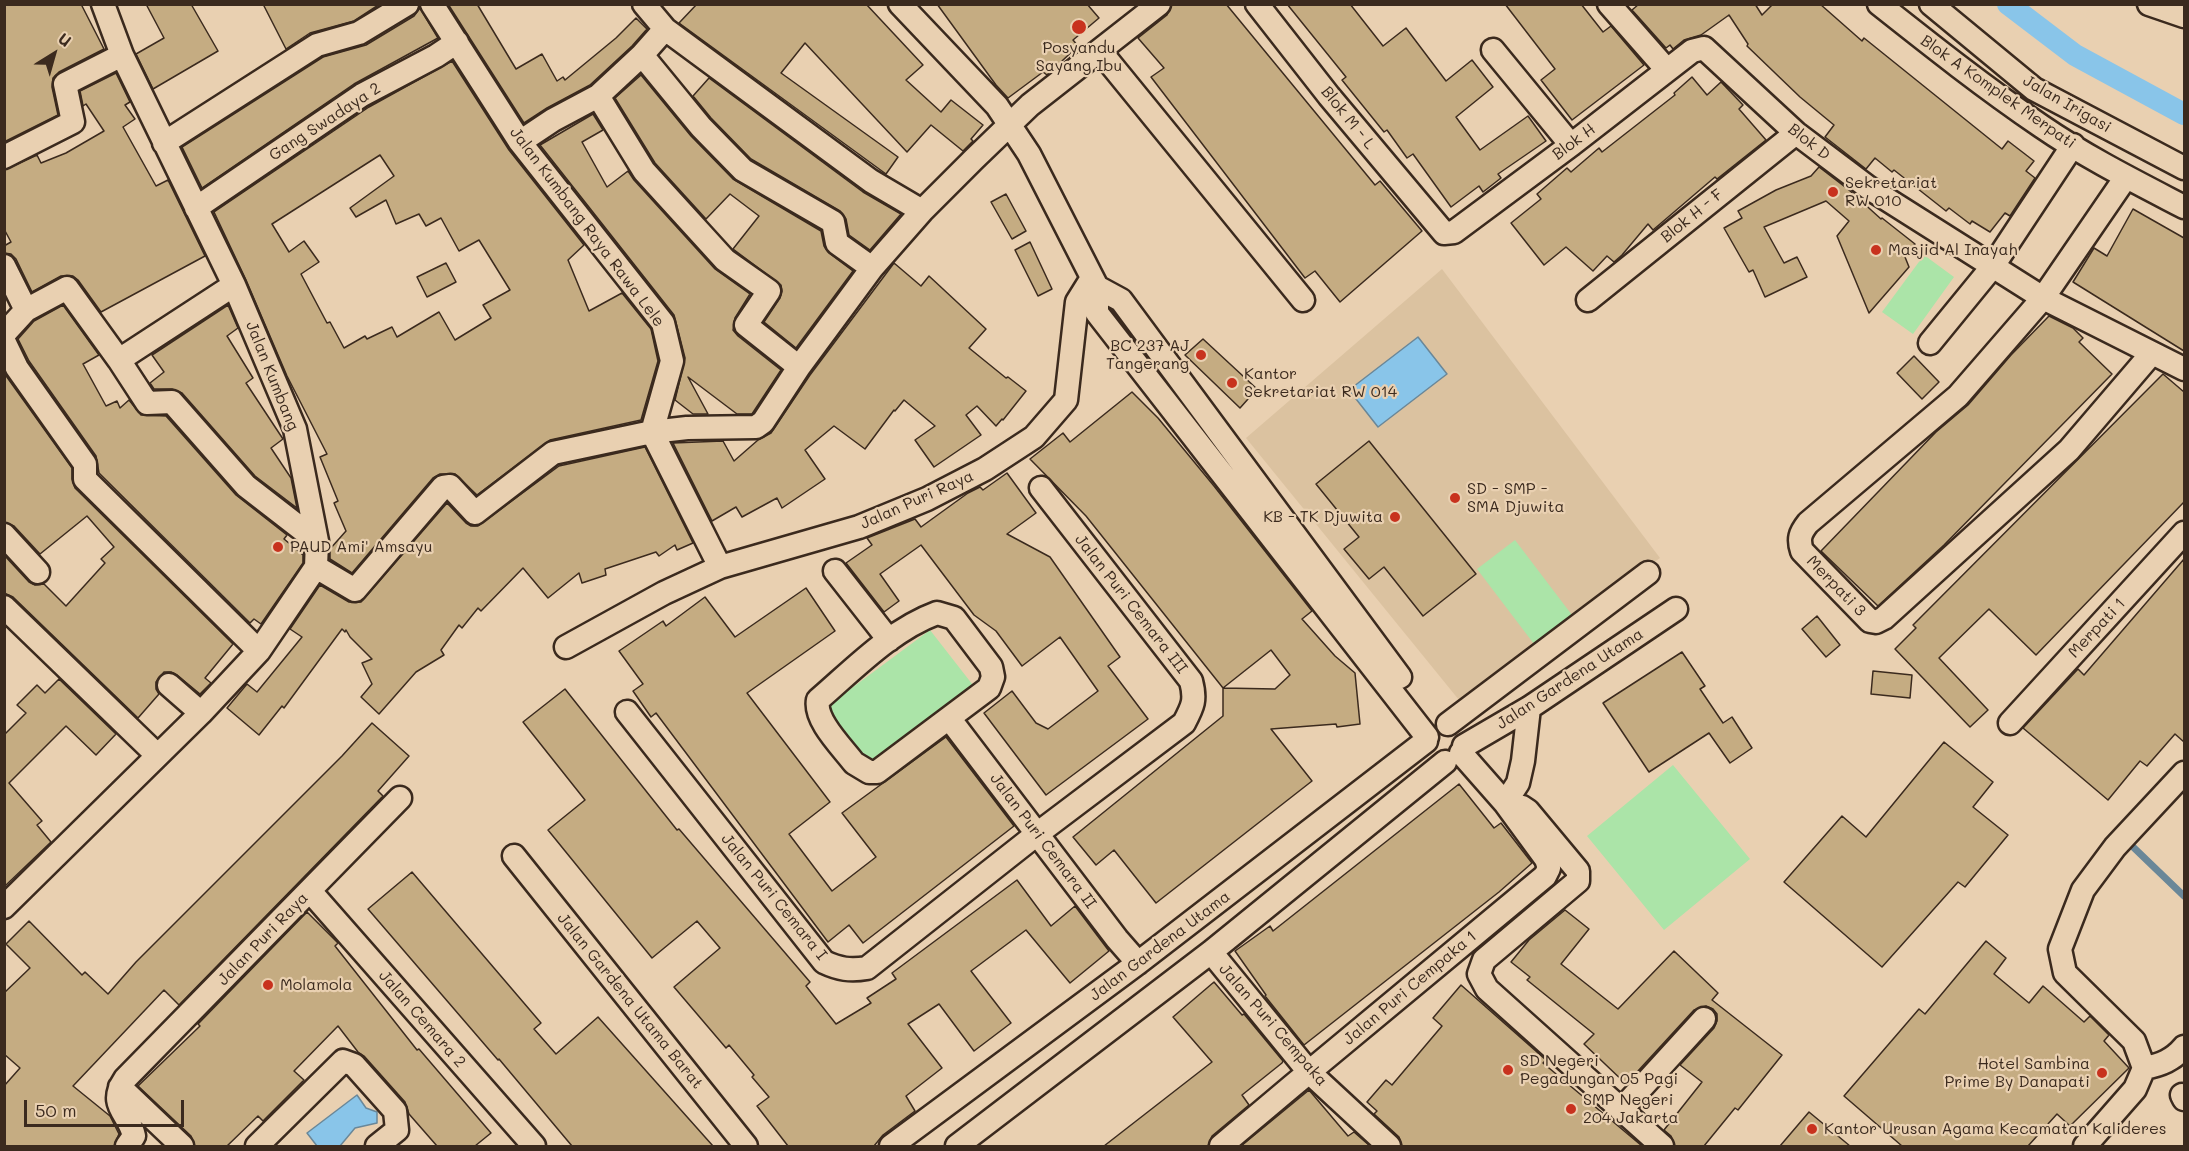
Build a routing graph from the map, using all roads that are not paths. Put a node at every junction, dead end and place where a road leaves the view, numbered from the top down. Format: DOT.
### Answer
graph roads {
  1 [pos="103,4"];
  2 [pos="407,4"];
  3 [pos="432,4"];
  4 [pos="644,4"];
  5 [pos="900,4"];
  6 [pos="1159,4"];
  7 [pos="1257,4"];
  8 [pos="1608,4"];
  9 [pos="1879,4"];
  10 [pos="1931,4"];
  11 [pos="2149,4"];
  12 [pos="2184,16"];
  13 [pos="665,29"];
  14 [pos="457,42"];
  15 [pos="1707,49"];
  16 [pos="1493,50"];
  17 [pos="1100,51"];
  18 [pos="122,55"];
  19 [pos="642,55"];
  20 [pos="1667,70"];
  21 [pos="598,96"];
  22 [pos="1010,123"];
  23 [pos="1796,133"];
  24 [pos="520,142"];
  25 [pos="164,143"];
  26 [pos="1571,145"];
  27 [pos="2073,146"];
  28 [pos="4,156"];
  29 [pos="2184,168"];
  30 [pos="2126,177"];
  31 [pos="2184,207"];
  32 [pos="196,208"];
  33 [pos="922,212"];
  34 [pos="1441,231"];
  35 [pos="4,266"];
  36 [pos="1993,266"];
  37 [pos="872,268"];
  38 [pos="1094,282"];
  39 [pos="234,285"];
  40 [pos="2043,298"];
  41 [pos="1303,300"];
  42 [pos="1588,300"];
  43 [pos="26,310"];
  44 [pos="4,334"];
  45 [pos="4,341"];
  46 [pos="1930,343"];
  47 [pos="2152,353"];
  48 [pos="119,360"];
  49 [pos="799,367"];
  50 [pos="2184,369"];
  51 [pos="652,432"];
  52 [pos="1041,488"];
  53 [pos="2184,533"];
  54 [pos="4,535"];
  55 [pos="317,541"];
  56 [pos="315,567"];
  57 [pos="720,567"];
  58 [pos="835,571"];
  59 [pos="38,572"];
  60 [pos="1648,573"];
  61 [pos="4,607"];
  62 [pos="1676,609"];
  63 [pos="889,640"];
  64 [pos="566,647"];
  65 [pos="260,651"];
  66 [pos="169,686"];
  67 [pos="1529,708"];
  68 [pos="627,712"];
  69 [pos="201,713"];
  70 [pos="949,718"];
  71 [pos="2010,723"];
  72 [pos="1434,732"];
  73 [pos="1457,754"];
  74 [pos="157,755"];
  75 [pos="2184,773"];
  76 [pos="400,798"];
  77 [pos="1510,810"];
  78 [pos="1037,834"];
  79 [pos="514,856"];
  80 [pos="310,891"];
  81 [pos="4,907"];
  82 [pos="1211,952"];
  83 [pos="1138,963"];
  84 [pos="1704,1019"];
  85 [pos="2184,1047"];
  86 [pos="2144,1068"];
  87 [pos="1309,1072"];
  88 [pos="122,1083"];
  89 [pos="1621,1110"];
  90 [pos="127,1146"];
  91 [pos="182,1146"];
  92 [pos="257,1146"];
  93 [pos="377,1146"];
  94 [pos="534,1146"];
  95 [pos="746,1146"];
  96 [pos="891,1146"];
  97 [pos="957,1146"];
  98 [pos="1221,1146"];
  99 [pos="1389,1146"];
  100 [pos="1662,1146"];
  101 [pos="2085,1146"];
  1 -- 18 [label="street, Jalan Kumbang"];
  2 -- 25 [label="street"];
  3 -- 14 [label="street, Jalan Kumbang Raya Rawa Lele"];
  4 -- 13 [label="street"];
  5 -- 22 [label="street"];
  6 -- 17 [label="street"];
  7 -- 34 [label="street, Blok M - L"];
  8 -- 20 [label="street"];
  9 -- 27 [label="street, Blok A Komplek Merpati"];
  10 -- 29 [label="street, Jalan Irigasi"];
  11 -- 12 [label="street"];
  13 -- 19 [label="street"];
  13 -- 33 [label="street"];
  14 -- 24 [label="street, Jalan Kumbang Raya Rawa Lele"];
  14 -- 32 [label="street, Gang Swadaya 2"];
  15 -- 20 [label="street, Blok H"];
  15 -- 23 [label="street, Blok D"];
  16 -- 26 [label="street"];
  17 -- 22 [label="street"];
  17 -- 41 [label="street"];
  18 -- 25 [label="street, Jalan Kumbang"];
  18 -- 28 [label="street"];
  19 -- 21 [label="street"];
  19 -- 37 [label="street"];
  20 -- 26 [label="street, Blok H"];
  21 -- 24 [label="street"];
  21 -- 49 [label="street"];
  22 -- 33 [label="street"];
  22 -- 38 [label="street"];
  23 -- 36 [label="street, Blok D"];
  23 -- 42 [label="street, Blok H - F"];
  24 -- 51 [label="street, Jalan Kumbang Raya Rawa Lele"];
  25 -- 32 [label="street, Jalan Kumbang"];
  26 -- 34 [label="street, Blok H"];
  27 -- 30 [label="street, Blok A Komplek Merpati"];
  27 -- 36 [label="street"];
  30 -- 31 [label="street, Blok A Komplek Merpati"];
  30 -- 40 [label="street"];
  32 -- 39 [label="street, Jalan Kumbang"];
  33 -- 37 [label="street"];
  35 -- 43 [label="street"];
  36 -- 40 [label="street, Blok D"];
  36 -- 46 [label="street"];
  37 -- 49 [label="street"];
  38 -- 57 [label="street, Jalan Puri Raya"];
  38 -- 72 [label="street"];
  39 -- 48 [label="street"];
  39 -- 55 [label="street, Jalan Kumbang"];
  40 -- 47 [label="street, Blok D"];
  40 -- 47 [label="street, Merpati 3"];
  43 -- 44 [label="street"];
  43 -- 48 [label="street"];
  45 -- 65 [label="street"];
  47 -- 50 [label="street, Blok D"];
  48 -- 55 [label="street"];
  49 -- 51 [label="street"];
  51 -- 56 [label="street"];
  51 -- 57 [label="street"];
  52 -- 78 [label="street, Jalan Puri Cemara III"];
  53 -- 71 [label="street, Merpati 1"];
  54 -- 59 [label="street"];
  55 -- 56 [label="street, Jalan Kumbang"];
  56 -- 65 [label="street, Jalan Kumbang"];
  57 -- 64 [label="street, Jalan Puri Raya"];
  58 -- 63 [label="street"];
  60 -- 72 [label="street, Jalan Gardena Utama"];
  61 -- 74 [label="street"];
  62 -- 67 [label="street, Jalan Gardena Utama"];
  63 -- 70 [label="street"];
  63 -- 70 [label="street"];
  65 -- 69 [label="street, Jalan Kumbang"];
  66 -- 69 [label="street"];
  67 -- 73 [label="street, Jalan Gardena Utama"];
  67 -- 77 [label="street"];
  68 -- 78 [label="street, Jalan Puri Cemara I"];
  69 -- 74 [label="street, Jalan Kumbang"];
  70 -- 78 [label="street, Jalan Puri Cemara II"];
  72 -- 73 [label="street"];
  72 -- 73 [label="street"];
  72 -- 83 [label="street, Jalan Gardena Utama"];
  73 -- 77 [label="street, Jalan Puri Cempaka 1"];
  73 -- 82 [label="street, Jalan Gardena Utama"];
  74 -- 81 [label="street, Jalan Kumbang"];
  75 -- 86 [label="street"];
  76 -- 80 [label="street, Jalan Puri Raya"];
  77 -- 87 [label="street, Jalan Puri Cempaka 1"];
  77 -- 89 [label="street"];
  78 -- 83 [label="street, Jalan Puri Cemara II"];
  79 -- 95 [label="street, Jalan Gardena Utama Barat"];
  80 -- 88 [label="street, Jalan Puri Raya"];
  80 -- 94 [label="street, Jalan Cemara 2"];
  82 -- 87 [label="street, Jalan Puri Cempaka"];
  82 -- 97 [label="street, Jalan Gardena Utama"];
  83 -- 96 [label="street, Jalan Gardena Utama"];
  84 -- 89 [label="street"];
  85 -- 86 [label="street"];
  86 -- 101 [label="street"];
  87 -- 98 [label="street, Jalan Puri Cempaka 1"];
  87 -- 99 [label="street, Jalan Puri Cempaka"];
  88 -- 90 [label="street"];
  88 -- 91 [label="street"];
  89 -- 100 [label="street"];
  92 -- 93 [label="street"];
}
